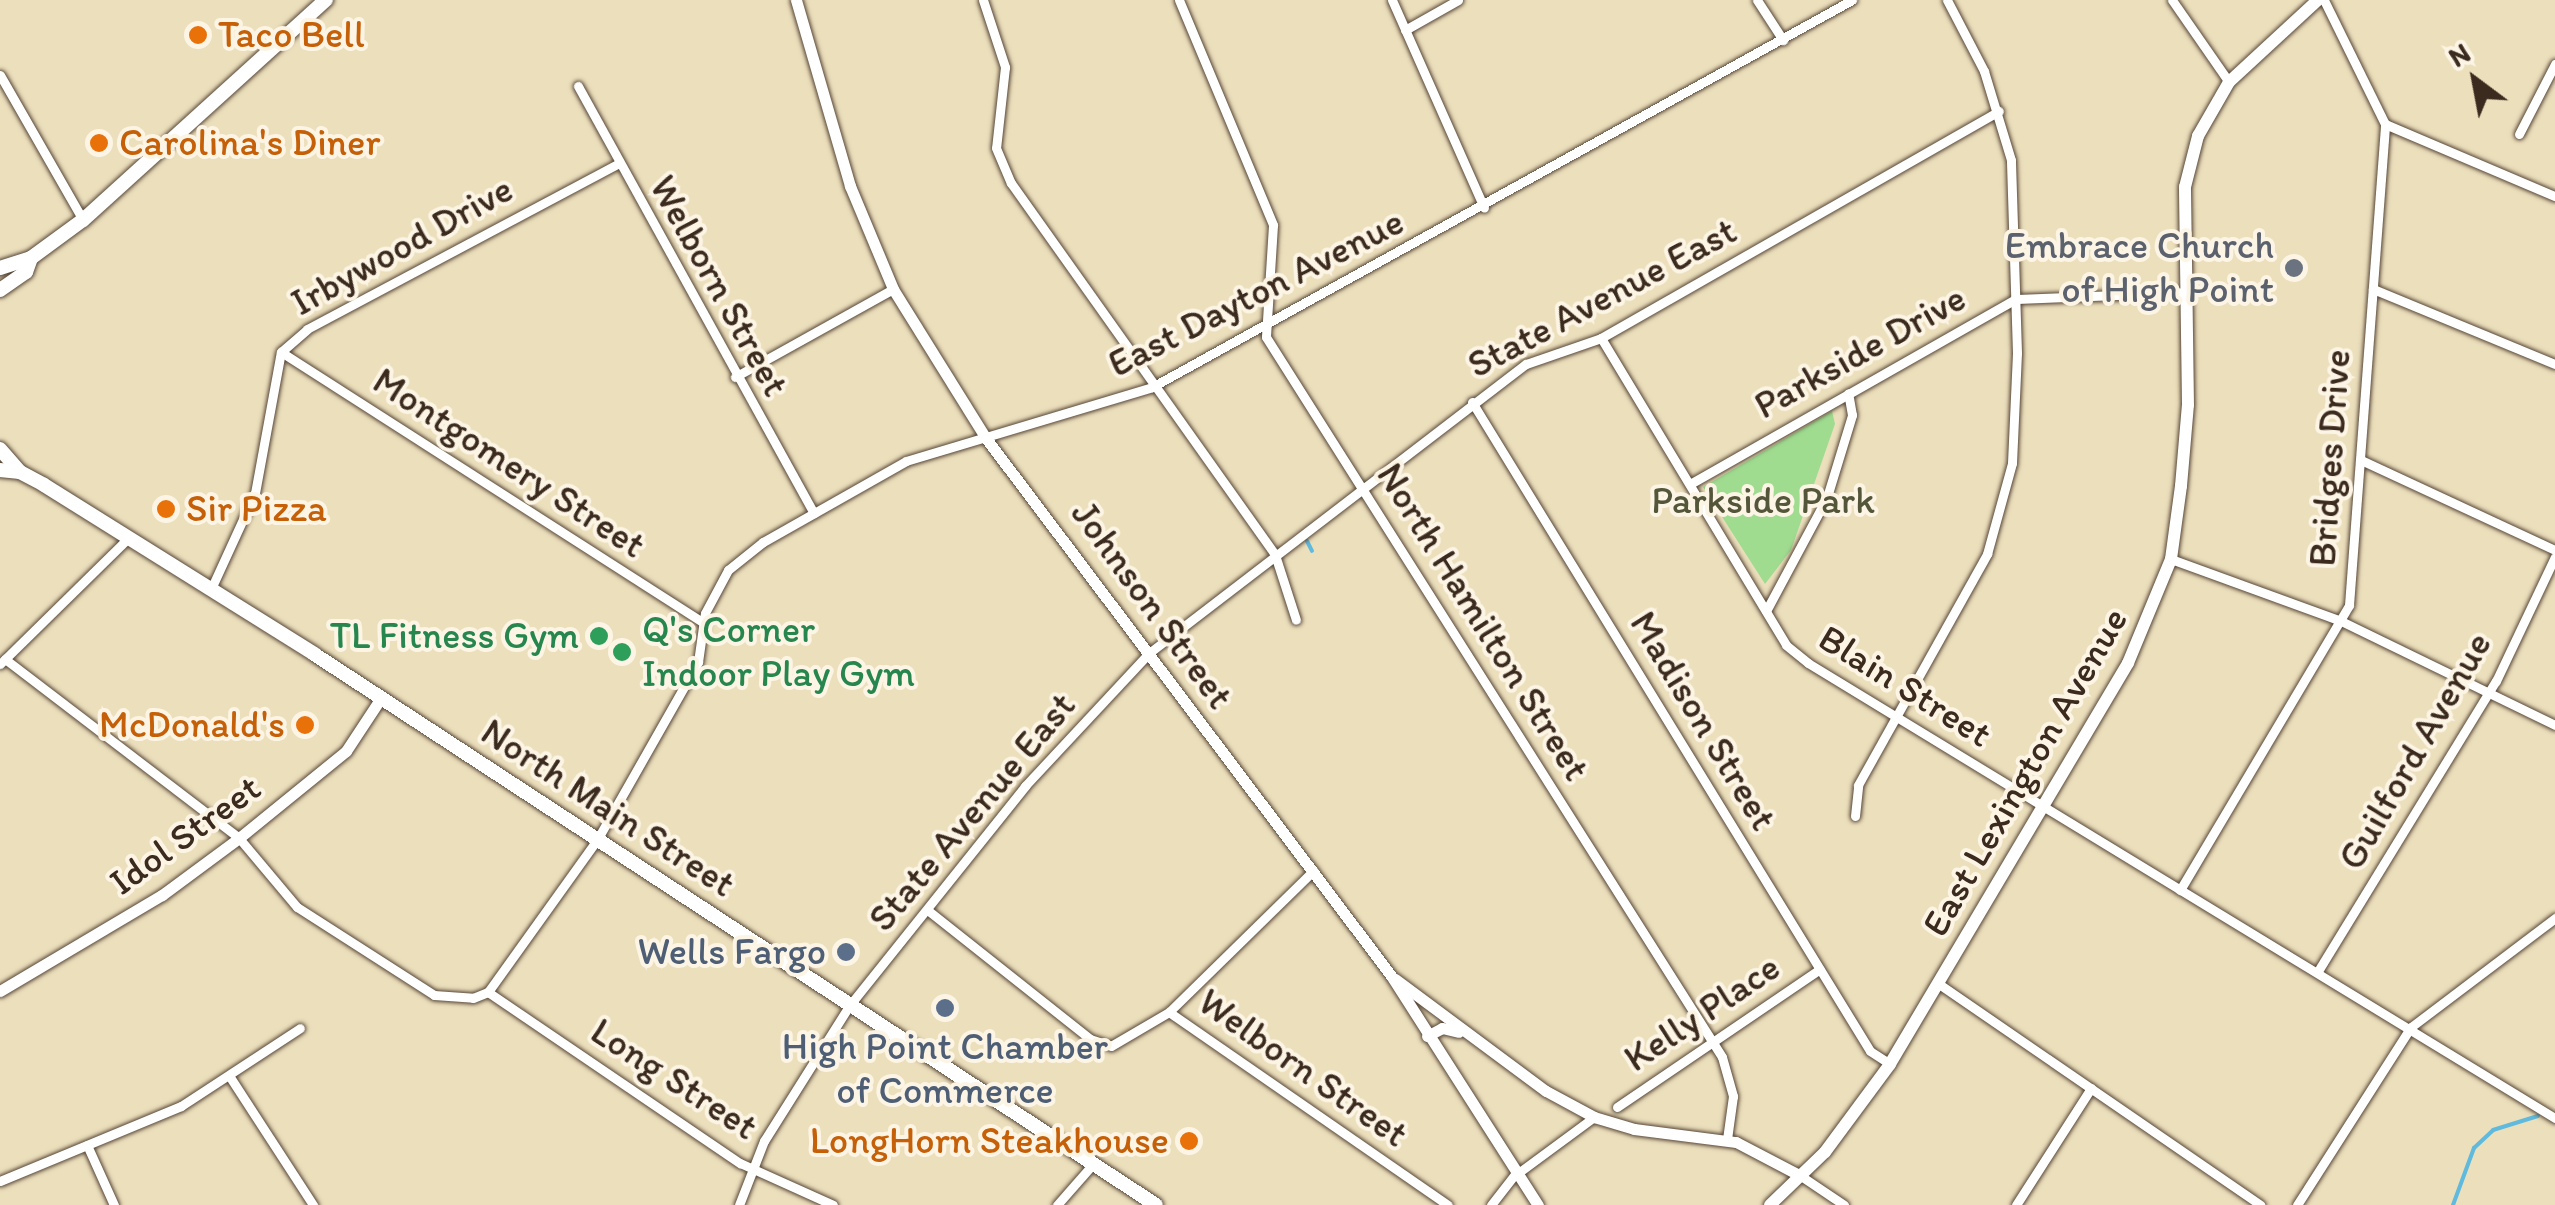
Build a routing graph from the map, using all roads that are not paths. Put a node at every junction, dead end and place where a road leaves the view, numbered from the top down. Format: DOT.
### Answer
graph roads {
  1 [pos="326,0"];
  2 [pos="796,0"];
  3 [pos="983,0"];
  4 [pos="1179,0"];
  5 [pos="1392,0"];
  6 [pos="1458,0"];
  7 [pos="1758,0"];
  8 [pos="1852,0"];
  9 [pos="1947,0"];
  10 [pos="2172,0"];
  11 [pos="2321,0"];
  12 [pos="1405,30"];
  13 [pos="1782,40"];
  14 [pos="2555,64"];
  15 [pos="0,75"];
  16 [pos="2228,82"];
  17 [pos="578,86"];
  18 [pos="1999,111"];
  19 [pos="2384,124"];
  20 [pos="2520,134"];
  21 [pos="617,164"];
  22 [pos="2555,196"];
  23 [pos="1484,208"];
  24 [pos="83,220"];
  25 [pos="30,258"];
  26 [pos="0,268"];
  27 [pos="893,289"];
  28 [pos="2373,289"];
  29 [pos="0,290"];
  30 [pos="2187,292"];
  31 [pos="2015,300"];
  32 [pos="1271,322"];
  33 [pos="1600,338"];
  34 [pos="282,352"];
  35 [pos="2555,364"];
  36 [pos="734,376"];
  37 [pos="1152,387"];
  38 [pos="1848,393"];
  39 [pos="1472,402"];
  40 [pos="984,437"];
  41 [pos="0,449"];
  42 [pos="2361,460"];
  43 [pos="0,470"];
  44 [pos="20,472"];
  45 [pos="1690,484"];
  46 [pos="1362,487"];
  47 [pos="814,512"];
  48 [pos="128,538"];
  49 [pos="2555,553"];
  50 [pos="1276,555"];
  51 [pos="2171,559"];
  52 [pos="210,589"];
  53 [pos="1766,610"];
  54 [pos="1296,620"];
  55 [pos="2341,621"];
  56 [pos="704,623"];
  57 [pos="1148,653"];
  58 [pos="2,661"];
  59 [pos="2490,691"];
  60 [pos="380,698"];
  61 [pos="1896,719"];
  62 [pos="2555,725"];
  63 [pos="2044,807"];
  64 [pos="1855,816"];
  65 [pos="239,838"];
  66 [pos="597,840"];
  67 [pos="1314,871"];
  68 [pos="2180,890"];
  69 [pos="930,912"];
  70 [pos="2555,918"];
  71 [pos="1820,969"];
  72 [pos="2318,971"];
  73 [pos="1392,977"];
  74 [pos="1938,984"];
  75 [pos="0,991"];
  76 [pos="488,992"];
  77 [pos="849,1006"];
  78 [pos="1169,1012"];
  79 [pos="2410,1027"];
  80 [pos="300,1028"];
  81 [pos="1426,1036"];
  82 [pos="1468,1036"];
  83 [pos="1712,1042"];
  84 [pos="1890,1064"];
  85 [pos="230,1077"];
  86 [pos="2092,1088"];
  87 [pos="1617,1107"];
  88 [pos="1594,1117"];
  89 [pos="2555,1118"];
  90 [pos="1727,1140"];
  91 [pos="88,1145"];
  92 [pos="1093,1164"];
  93 [pos="754,1166"];
  94 [pos="1514,1176"];
  95 [pos="1801,1176"];
  96 [pos="0,1182"];
  97 [pos="114,1205"];
  98 [pos="313,1205"];
  99 [pos="740,1205"];
  100 [pos="833,1205"];
  101 [pos="1057,1205"];
  102 [pos="1156,1205"];
  103 [pos="1448,1205"];
  104 [pos="1491,1205"];
  105 [pos="1538,1205"];
  106 [pos="1770,1205"];
  107 [pos="1844,1205"];
  108 [pos="2016,1205"];
  109 [pos="2260,1205"];
  110 [pos="2297,1205"];
  1 -- 24 [label="main road"];
  2 -- 27 [label="street, Johnson Street"];
  3 -- 37 [label="street"];
  4 -- 32 [label="street, North Hamilton Street"];
  5 -- 12 [label="street"];
  6 -- 12 [label="street"];
  7 -- 13 [label="street"];
  8 -- 13 [label="street, East Dayton Avenue"];
  9 -- 18 [label="street"];
  10 -- 16 [label="street"];
  11 -- 16 [label="main road, East Lexington Avenue"];
  11 -- 19 [label="street, Bridges Drive"];
  12 -- 23 [label="street"];
  13 -- 23 [label="street, East Dayton Avenue"];
  14 -- 20 [label="street"];
  15 -- 24 [label="street"];
  16 -- 30 [label="main road, East Lexington Avenue"];
  17 -- 21 [label="street, Welborn Street"];
  18 -- 31 [label="street"];
  18 -- 33 [label="street, State Avenue East"];
  19 -- 22 [label="street"];
  19 -- 28 [label="street, Bridges Drive"];
  21 -- 34 [label="street, Irbywood Drive"];
  21 -- 36 [label="street, Welborn Street"];
  23 -- 32 [label="street, East Dayton Avenue"];
  24 -- 25 [label="main road"];
  25 -- 26 [label="main road"];
  25 -- 29 [label="main road"];
  27 -- 36 [label="street"];
  27 -- 40 [label="street, Johnson Street"];
  28 -- 35 [label="street"];
  28 -- 42 [label="street, Bridges Drive"];
  30 -- 31 [label="street, Parkside Drive"];
  30 -- 51 [label="main road, East Lexington Avenue"];
  31 -- 38 [label="street, Parkside Drive"];
  31 -- 61 [label="street"];
  32 -- 37 [label="street, East Dayton Avenue"];
  32 -- 46 [label="street, North Hamilton Street"];
  33 -- 39 [label="street, State Avenue East"];
  33 -- 45 [label="street, Blain Street"];
  34 -- 52 [label="street, Irbywood Drive"];
  34 -- 56 [label="street, Montgomery Street"];
  36 -- 47 [label="street, Welborn Street"];
  37 -- 40 [label="street, East Dayton Avenue"];
  37 -- 50 [label="street"];
  38 -- 45 [label="street, Parkside Drive"];
  38 -- 53 [label="street"];
  39 -- 46 [label="street, State Avenue East"];
  39 -- 71 [label="street, Madison Street"];
  40 -- 47 [label="street, East Dayton Avenue"];
  40 -- 57 [label="street, Johnson Street"];
  41 -- 44 [label="main road, North Main Street"];
  42 -- 49 [label="street"];
  42 -- 55 [label="street, Bridges Drive"];
  43 -- 44 [label="main road, North Main Street"];
  44 -- 48 [label="main road, North Main Street"];
  45 -- 53 [label="street, Blain Street"];
  46 -- 50 [label="street, State Avenue East"];
  46 -- 83 [label="street, North Hamilton Street"];
  47 -- 56 [label="street, East Dayton Avenue"];
  48 -- 52 [label="main road, North Main Street"];
  48 -- 58 [label="street"];
  49 -- 59 [label="street, Guilford Avenue"];
  50 -- 54 [label="street"];
  50 -- 57 [label="street, State Avenue East"];
  51 -- 55 [label="street"];
  51 -- 63 [label="main road, East Lexington Avenue"];
  52 -- 60 [label="main road, North Main Street"];
  53 -- 61 [label="street, Blain Street"];
  55 -- 59 [label="street"];
  55 -- 68 [label="street, Bridges Drive"];
  56 -- 66 [label="street, East Dayton Avenue"];
  57 -- 67 [label="street, Johnson Street"];
  57 -- 69 [label="street, State Avenue East"];
  58 -- 65 [label="street"];
  59 -- 62 [label="street"];
  59 -- 72 [label="street, Guilford Avenue"];
  60 -- 65 [label="street, Idol Street"];
  60 -- 66 [label="main road, North Main Street"];
  61 -- 63 [label="street, Blain Street"];
  61 -- 64 [label="street"];
  63 -- 68 [label="street, Blain Street"];
  63 -- 74 [label="main road, East Lexington Avenue"];
  65 -- 75 [label="street, Idol Street"];
  65 -- 76 [label="street"];
  66 -- 76 [label="street, East Dayton Avenue"];
  66 -- 77 [label="main road, North Main Street"];
  67 -- 73 [label="street, Johnson Street"];
  67 -- 78 [label="street"];
  68 -- 72 [label="street, Blain Street"];
  69 -- 77 [label="street, State Avenue East"];
  69 -- 78 [label="street, Welborn Street"];
  70 -- 79 [label="street"];
  71 -- 83 [label="street, Kelly Place"];
  71 -- 84 [label="street, Madison Street"];
  72 -- 79 [label="street, Blain Street"];
  73 -- 81 [label="street, Johnson Street"];
  73 -- 82 [label="street"];
  74 -- 84 [label="main road, East Lexington Avenue"];
  74 -- 86 [label="street"];
  76 -- 93 [label="street, Long Street"];
  77 -- 92 [label="main road, North Main Street"];
  77 -- 93 [label="street, State Avenue East"];
  78 -- 103 [label="street, Welborn Street"];
  79 -- 89 [label="street, Blain Street"];
  79 -- 110 [label="street"];
  80 -- 85 [label="street"];
  81 -- 82 [label="street"];
  81 -- 94 [label="street, Johnson Street"];
  82 -- 88 [label="street"];
  83 -- 87 [label="street, Kelly Place"];
  83 -- 90 [label="street, North Hamilton Street"];
  84 -- 95 [label="main road, East Lexington Avenue"];
  85 -- 91 [label="street"];
  85 -- 98 [label="street"];
  86 -- 108 [label="street"];
  86 -- 109 [label="street"];
  88 -- 90 [label="street"];
  88 -- 94 [label="street"];
  90 -- 95 [label="street"];
  91 -- 96 [label="street"];
  91 -- 97 [label="street"];
  92 -- 101 [label="street"];
  92 -- 102 [label="main road, North Main Street"];
  93 -- 99 [label="street, State Avenue East"];
  93 -- 100 [label="street, Long Street"];
  94 -- 104 [label="street"];
  94 -- 105 [label="street, Johnson Street"];
  95 -- 106 [label="main road, East Lexington Avenue"];
  95 -- 107 [label="street"];
}
